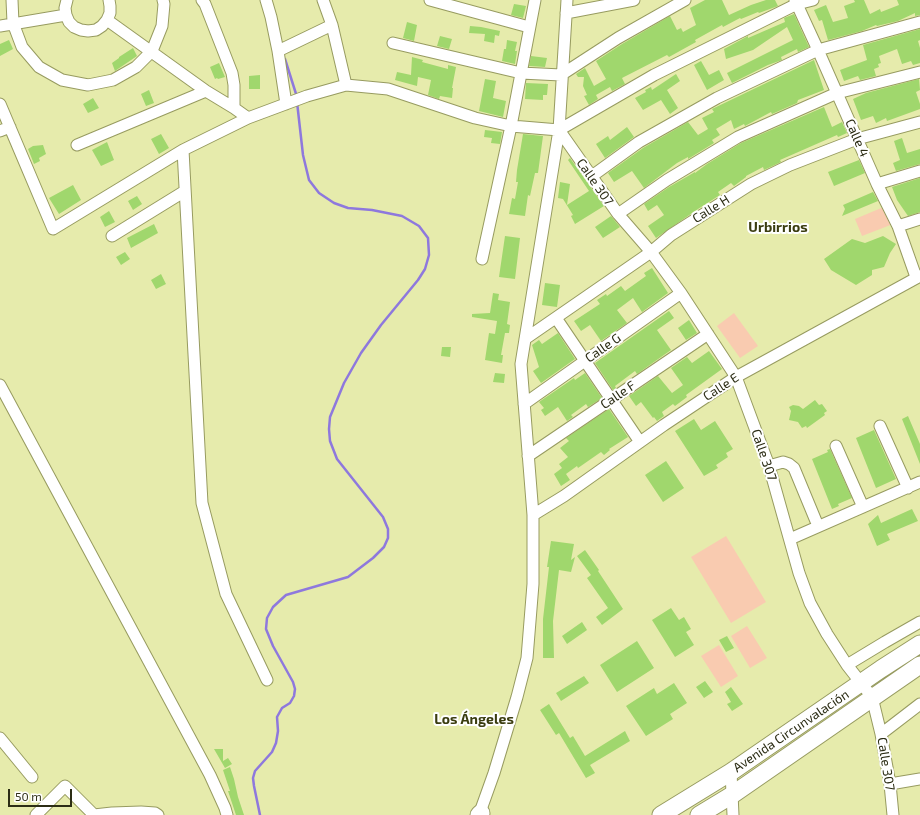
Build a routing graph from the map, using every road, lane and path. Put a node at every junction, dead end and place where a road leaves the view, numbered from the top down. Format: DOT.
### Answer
graph roads {
  1 [pos="12,0"];
  2 [pos="67,0"];
  3 [pos="109,0"];
  4 [pos="163,0"];
  5 [pos="202,0"];
  6 [pos="266,0"];
  7 [pos="323,0"];
  8 [pos="430,0"];
  9 [pos="534,0"];
  10 [pos="567,0"];
  11 [pos="634,0"];
  12 [pos="685,0"];
  13 [pos="813,0"];
  14 [pos="796,2"];
  15 [pos="566,13"];
  16 [pos="66,15"];
  17 [pos="107,20"];
  18 [pos="920,22"];
  19 [pos="13,23"];
  20 [pos="332,25"];
  21 [pos="0,26"];
  22 [pos="529,27"];
  23 [pos="393,43"];
  24 [pos="818,50"];
  25 [pos="152,51"];
  26 [pos="278,51"];
  27 [pos="920,72"];
  28 [pos="521,73"];
  29 [pos="561,75"];
  30 [pos="346,86"];
  31 [pos="206,91"];
  32 [pos="836,93"];
  33 [pos="0,104"];
  34 [pos="286,104"];
  35 [pos="234,108"];
  36 [pos="248,118"];
  37 [pos="920,122"];
  38 [pos="511,126"];
  39 [pos="5,129"];
  40 [pos="558,130"];
  41 [pos="857,138"];
  42 [pos="77,145"];
  43 [pos="183,150"];
  44 [pos="920,171"];
  45 [pos="592,176"];
  46 [pos="877,184"];
  47 [pos="185,191"];
  48 [pos="618,214"];
  49 [pos="920,219"];
  50 [pos="898,226"];
  51 [pos="112,236"];
  52 [pos="651,252"];
  53 [pos="482,259"];
  54 [pos="918,276"];
  55 [pos="681,293"];
  56 [pos="556,318"];
  57 [pos="708,334"];
  58 [pos="525,339"];
  59 [pos="585,361"];
  60 [pos="736,377"];
  61 [pos="0,385"];
  62 [pos="611,399"];
  63 [pos="524,404"];
  64 [pos="880,426"];
  65 [pos="640,442"];
  66 [pos="836,446"];
  67 [pos="528,456"];
  68 [pos="769,466"];
  69 [pos="920,482"];
  70 [pos="908,488"];
  71 [pos="863,507"];
  72 [pos="533,514"];
  73 [pos="818,526"];
  74 [pos="790,539"];
  75 [pos="920,622"];
  76 [pos="920,644"];
  77 [pos="847,665"];
  78 [pos="920,665"];
  79 [pos="267,680"];
  80 [pos="861,683"];
  81 [pos="872,698"];
  82 [pos="920,704"];
  83 [pos="882,734"];
  84 [pos="0,738"];
  85 [pos="731,772"];
  86 [pos="32,777"];
  87 [pos="920,779"];
  88 [pos="890,784"];
  89 [pos="732,795"];
  90 [pos="112,814"];
  91 [pos="156,814"];
  92 [pos="480,814"];
  93 [pos="36,815"];
  94 [pos="94,815"];
  95 [pos="227,815"];
  96 [pos="661,815"];
  97 [pos="699,815"];
  98 [pos="733,815"];
  99 [pos="893,815"];
  1 -- 19 [label="street"];
  2 -- 16 [label="street"];
  3 -- 17 [label="street"];
  4 -- 25 [label="street"];
  5 -- 35 [label="street"];
  6 -- 26 [label="street"];
  7 -- 20 [label="street"];
  8 -- 22 [label="street"];
  9 -- 22 [label="street"];
  10 -- 15 [label="street"];
  11 -- 15 [label="street"];
  12 -- 29 [label="street"];
  13 -- 14 [label="street"];
  14 -- 24 [label="street, Calle 4"];
  14 -- 40 [label="street"];
  15 -- 29 [label="street"];
  16 -- 17 [label="street"];
  16 -- 19 [label="street"];
  17 -- 25 [label="street"];
  18 -- 24 [label="street"];
  19 -- 21 [label="street"];
  19 -- 25 [label="street"];
  20 -- 26 [label="street"];
  20 -- 30 [label="street"];
  22 -- 28 [label="street"];
  23 -- 28 [label="street"];
  24 -- 32 [label="street, Calle 4"];
  24 -- 45 [label="street"];
  25 -- 31 [label="street"];
  26 -- 34 [label="street"];
  27 -- 32 [label="street"];
  28 -- 29 [label="street"];
  28 -- 38 [label="street"];
  29 -- 40 [label="street"];
  30 -- 34 [label="street"];
  30 -- 38 [label="street"];
  31 -- 35 [label="street"];
  31 -- 42 [label="street"];
  32 -- 41 [label="street, Calle 4"];
  32 -- 48 [label="street"];
  33 -- 39 [label="street"];
  34 -- 36 [label="street"];
  35 -- 36 [label="street"];
  36 -- 43 [label="street"];
  37 -- 41 [label="street, Calle H"];
  38 -- 40 [label="street"];
  38 -- 53 [label="street"];
  39 -- 43 [label="street"];
  40 -- 45 [label="street, Calle 307"];
  40 -- 58 [label="street"];
  41 -- 46 [label="street, Calle 4"];
  41 -- 52 [label="street, Calle H"];
  43 -- 47 [label="street"];
  44 -- 46 [label="street"];
  45 -- 48 [label="street, Calle 307"];
  46 -- 50 [label="street, Calle 4"];
  47 -- 51 [label="street"];
  47 -- 79 [label="street"];
  48 -- 52 [label="street, Calle 307"];
  49 -- 50 [label="street"];
  50 -- 54 [label="street, Calle 4"];
  52 -- 55 [label="street, Calle 307"];
  52 -- 56 [label="street, Calle H"];
  54 -- 60 [label="street, Calle E"];
  55 -- 57 [label="street, Calle 307"];
  55 -- 59 [label="street, Calle G"];
  56 -- 58 [label="street, Calle H"];
  56 -- 59 [label="street"];
  57 -- 60 [label="street, Calle 307"];
  57 -- 62 [label="street, Calle F"];
  58 -- 63 [label="street"];
  59 -- 62 [label="street"];
  59 -- 63 [label="street, Calle G"];
  60 -- 65 [label="street, Calle E"];
  60 -- 68 [label="street, Calle 307"];
  61 -- 95 [label="street"];
  62 -- 65 [label="street"];
  62 -- 67 [label="street, Calle F"];
  63 -- 67 [label="street"];
  64 -- 70 [label="street"];
  65 -- 72 [label="street, Calle E"];
  66 -- 71 [label="street"];
  67 -- 72 [label="street"];
  68 -- 73 [label="street"];
  68 -- 74 [label="street, Calle 307"];
  69 -- 70 [label="street"];
  70 -- 71 [label="street"];
  71 -- 73 [label="street"];
  72 -- 92 [label="street"];
  73 -- 74 [label="street"];
  74 -- 77 [label="street, Calle 307"];
  75 -- 77 [label="street"];
  76 -- 80 [label="highway, Avenida Circunvalación"];
  77 -- 80 [label="street, Calle 307"];
  78 -- 81 [label="highway, Avenida Circunvalación"];
  80 -- 81 [label="street, Calle 307"];
  80 -- 85 [label="highway, Avenida Circunvalación"];
  81 -- 83 [label="street, Calle 307"];
  81 -- 89 [label="highway, Avenida Circunvalación"];
  82 -- 83 [label="street"];
  83 -- 88 [label="street, Calle 307"];
  84 -- 86 [label="street"];
  85 -- 89 [label="street"];
  85 -- 96 [label="highway, Avenida Circunvalación"];
  87 -- 88 [label="street"];
  88 -- 99 [label="street, Calle 307"];
  89 -- 97 [label="highway, Avenida Circunvalación"];
  89 -- 98 [label="street"];
  90 -- 91 [label="street"];
  90 -- 94 [label="street"];
  93 -- 94 [label="street"];
}
